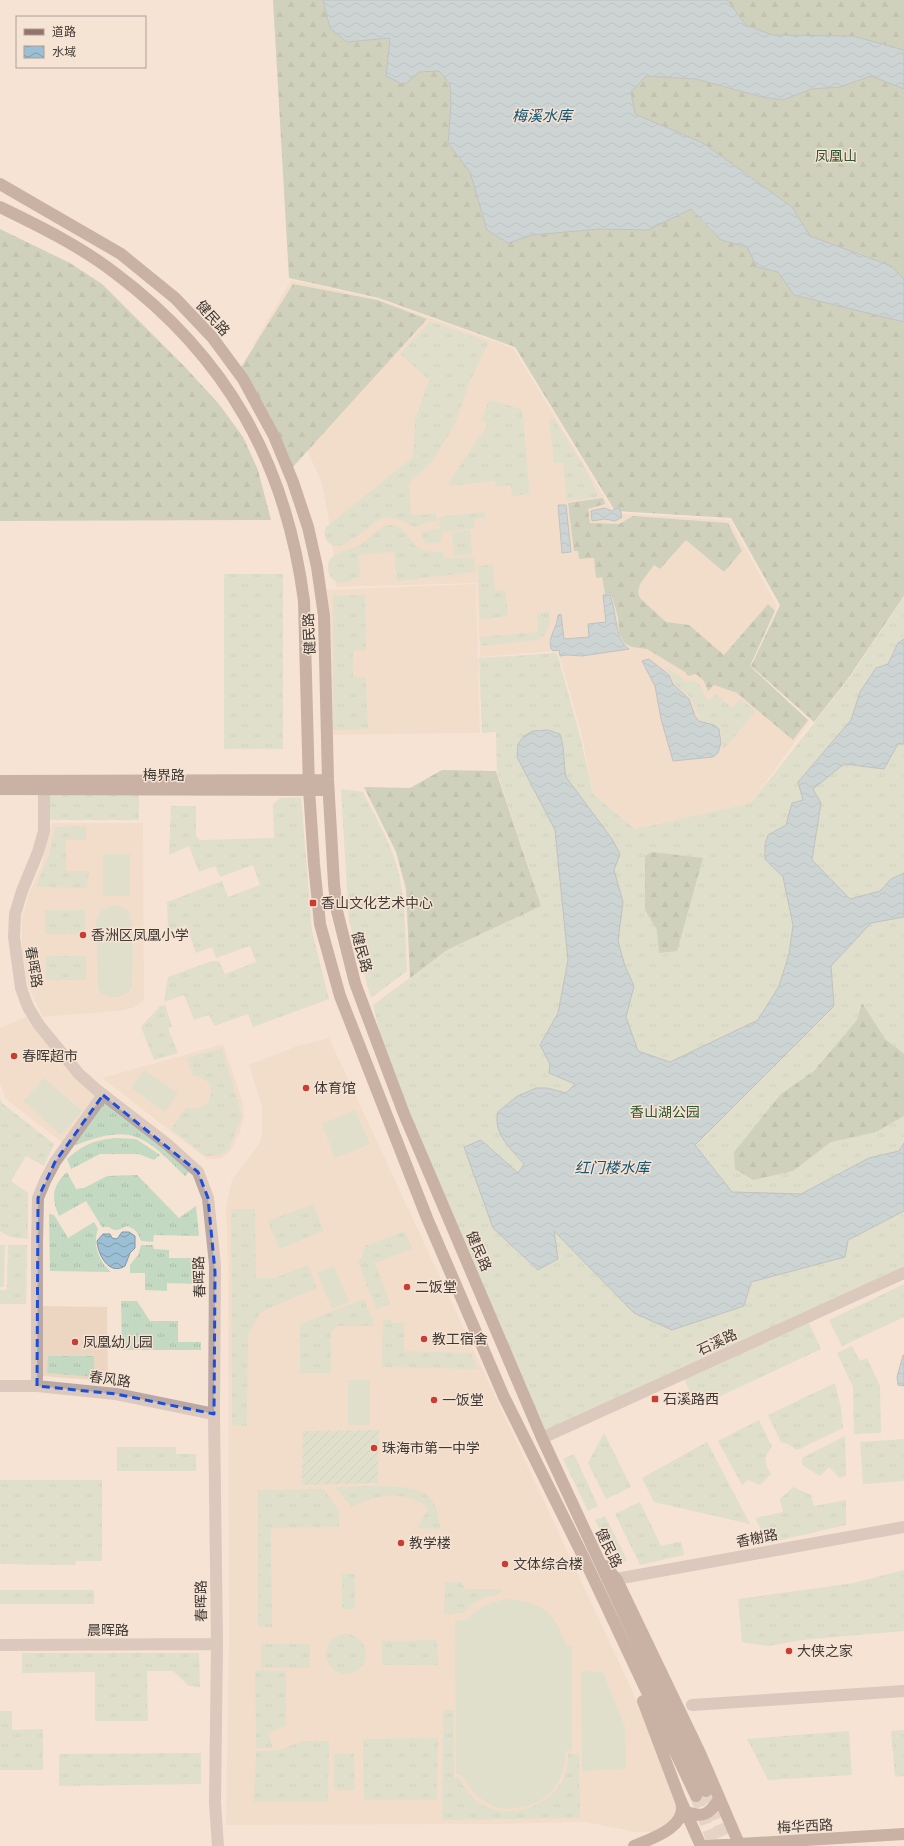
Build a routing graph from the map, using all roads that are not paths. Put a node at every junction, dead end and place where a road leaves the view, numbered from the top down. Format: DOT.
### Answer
graph roads {
  1 [pos="0,184"];
  2 [pos="0,207"];
  3 [pos="0,781"];
  4 [pos="309,784"];
  5 [pos="328,785"];
  6 [pos="0,789"];
  7 [pos="44,790"];
  8 [pos="104,1095"];
  9 [pos="904,1273"];
  10 [pos="0,1386"];
  11 [pos="38,1386"];
  12 [pos="214,1414"];
  13 [pos="542,1438"];
  14 [pos="904,1527"];
  15 [pos="581,1552"];
  16 [pos="594,1553"];
  17 [pos="616,1579"];
  18 [pos="217,1644"];
  19 [pos="0,1645"];
  20 [pos="904,1691"];
  21 [pos="692,1705"];
  22 [pos="680,1799"];
  23 [pos="719,1799"];
  24 [pos="686,1812"];
  25 [pos="904,1834"];
  26 [pos="740,1845"];
  27 [pos="218,1846"];
  28 [pos="634,1846"];
  29 [pos="701,1846"];
  30 [pos="707,1846"];
  1 -- 5 [label="main road, 健民路"];
  2 -- 4 [label="main road, 健民路"];
  3 -- 4 [label="main road"];
  4 -- 5 [label="main road"];
  4 -- 7 [label="main road, 梅界路"];
  4 -- 15 [label="main road, 健民路"];
  5 -- 13 [label="main road, 健民路"];
  6 -- 7 [label="main road, 梅界路"];
  7 -- 8 [label="street, 春晖路"];
  8 -- 11 [label="street"];
  8 -- 12 [label="street, 春晖路"];
  9 -- 13 [label="street, 石溪路"];
  10 -- 11 [label="street, 春风路"];
  11 -- 12 [label="street, 春风路"];
  12 -- 18 [label="street, 春晖路"];
  13 -- 16 [label="main road, 健民路"];
  14 -- 17 [label="street, 香榭路"];
  15 -- 16 [label="main road, 健民路"];
  15 -- 22 [label="main road"];
  16 -- 17 [label="main road"];
  17 -- 23 [label="main road"];
  18 -- 19 [label="street, 晨晖路"];
  18 -- 27 [label="street, 春晖路"];
  20 -- 21 [label="street"];
  22 -- 24 [label="main road"];
  22 -- 28 [label="main road"];
  23 -- 24 [label="main road"];
  23 -- 26 [label="main road"];
  24 -- 29 [label="main road"];
  25 -- 26 [label="main road, 梅华西路"];
  26 -- 30 [label="main road, 梅华西路"];
}
